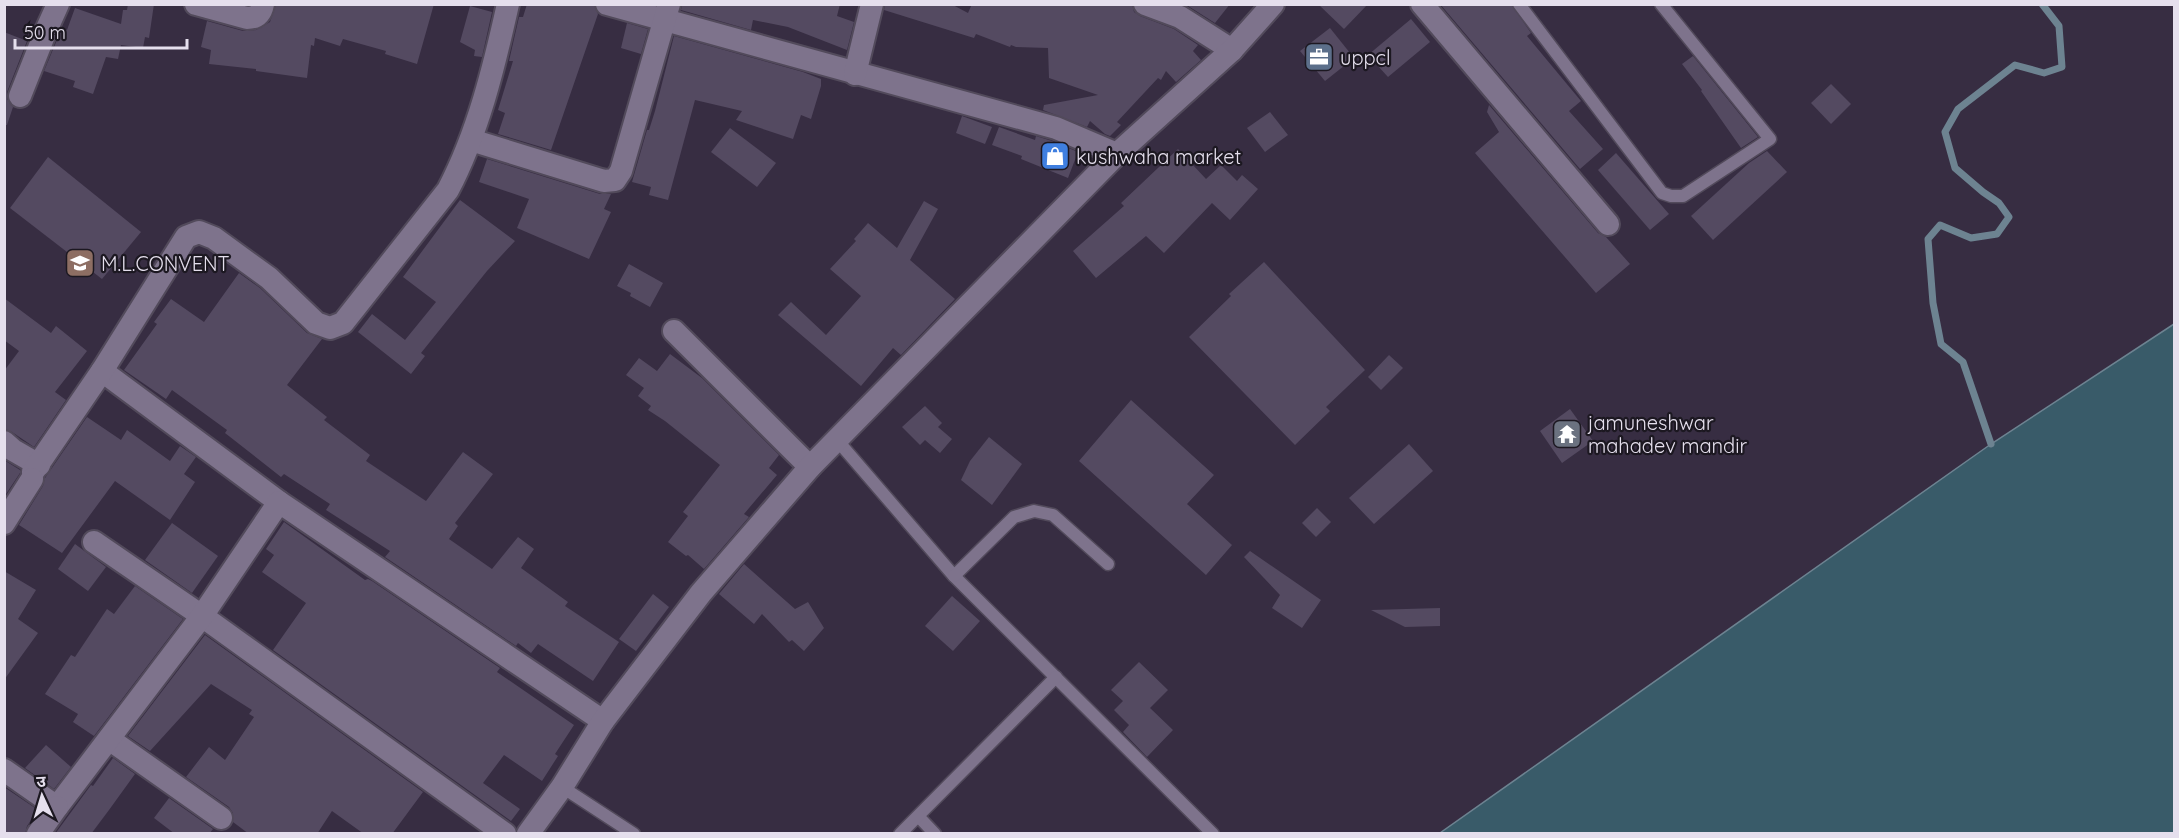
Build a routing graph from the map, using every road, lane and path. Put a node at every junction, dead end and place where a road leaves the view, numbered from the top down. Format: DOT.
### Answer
graph roads {
  1 [pos="58,4"];
  2 [pos="196,4"];
  3 [pos="263,4"];
  4 [pos="607,4"];
  5 [pos="872,4"];
  6 [pos="1145,4"];
  7 [pos="1273,4"];
  8 [pos="1422,4"];
  9 [pos="1520,4"];
  10 [pos="1661,4"];
  11 [pos="502,6"];
  12 [pos="667,12"];
  13 [pos="1232,50"];
  14 [pos="855,74"];
  15 [pos="20,96"];
  16 [pos="471,140"];
  17 [pos="1117,154"];
  18 [pos="1608,224"];
  19 [pos="674,331"];
  20 [pos="102,371"];
  21 [pos="837,440"];
  22 [pos="4,442"];
  23 [pos="810,467"];
  24 [pos="35,472"];
  25 [pos="279,502"];
  26 [pos="4,523"];
  27 [pos="94,542"];
  28 [pos="1108,564"];
  29 [pos="954,576"];
  30 [pos="202,616"];
  31 [pos="1056,677"];
  32 [pos="603,721"];
  33 [pos="109,739"];
  34 [pos="4,770"];
  35 [pos="562,787"];
  36 [pos="57,807"];
  37 [pos="919,817"];
  38 [pos="221,818"];
  39 [pos="38,834"];
  40 [pos="505,834"];
  41 [pos="528,834"];
  42 [pos="634,834"];
  43 [pos="900,834"];
  44 [pos="935,834"];
  45 [pos="1213,834"];
  1 -- 15 [label="street"];
  2 -- 3 [label="street"];
  4 -- 12 [label="street"];
  5 -- 14 [label="street"];
  6 -- 13 [label="street"];
  7 -- 13 [label="street"];
  8 -- 18 [label="street"];
  9 -- 10 [label="lane"];
  11 -- 16 [label="street"];
  12 -- 14 [label="street"];
  12 -- 16 [label="street"];
  13 -- 17 [label="street"];
  14 -- 17 [label="street"];
  16 -- 20 [label="street"];
  17 -- 21 [label="street"];
  19 -- 23 [label="street"];
  20 -- 24 [label="street"];
  20 -- 25 [label="street"];
  21 -- 23 [label="street"];
  21 -- 29 [label="lane"];
  22 -- 24 [label="street"];
  23 -- 32 [label="street"];
  24 -- 26 [label="street"];
  25 -- 30 [label="street"];
  25 -- 32 [label="street"];
  27 -- 30 [label="street"];
  28 -- 29 [label="lane"];
  29 -- 31 [label="lane"];
  30 -- 33 [label="street"];
  30 -- 40 [label="street"];
  31 -- 37 [label="lane"];
  31 -- 45 [label="lane"];
  32 -- 35 [label="street"];
  33 -- 36 [label="street"];
  33 -- 38 [label="street"];
  34 -- 36 [label="street"];
  35 -- 41 [label="street"];
  35 -- 42 [label="lane"];
  36 -- 39 [label="street"];
  37 -- 43 [label="lane"];
  37 -- 44 [label="lane"];
}
